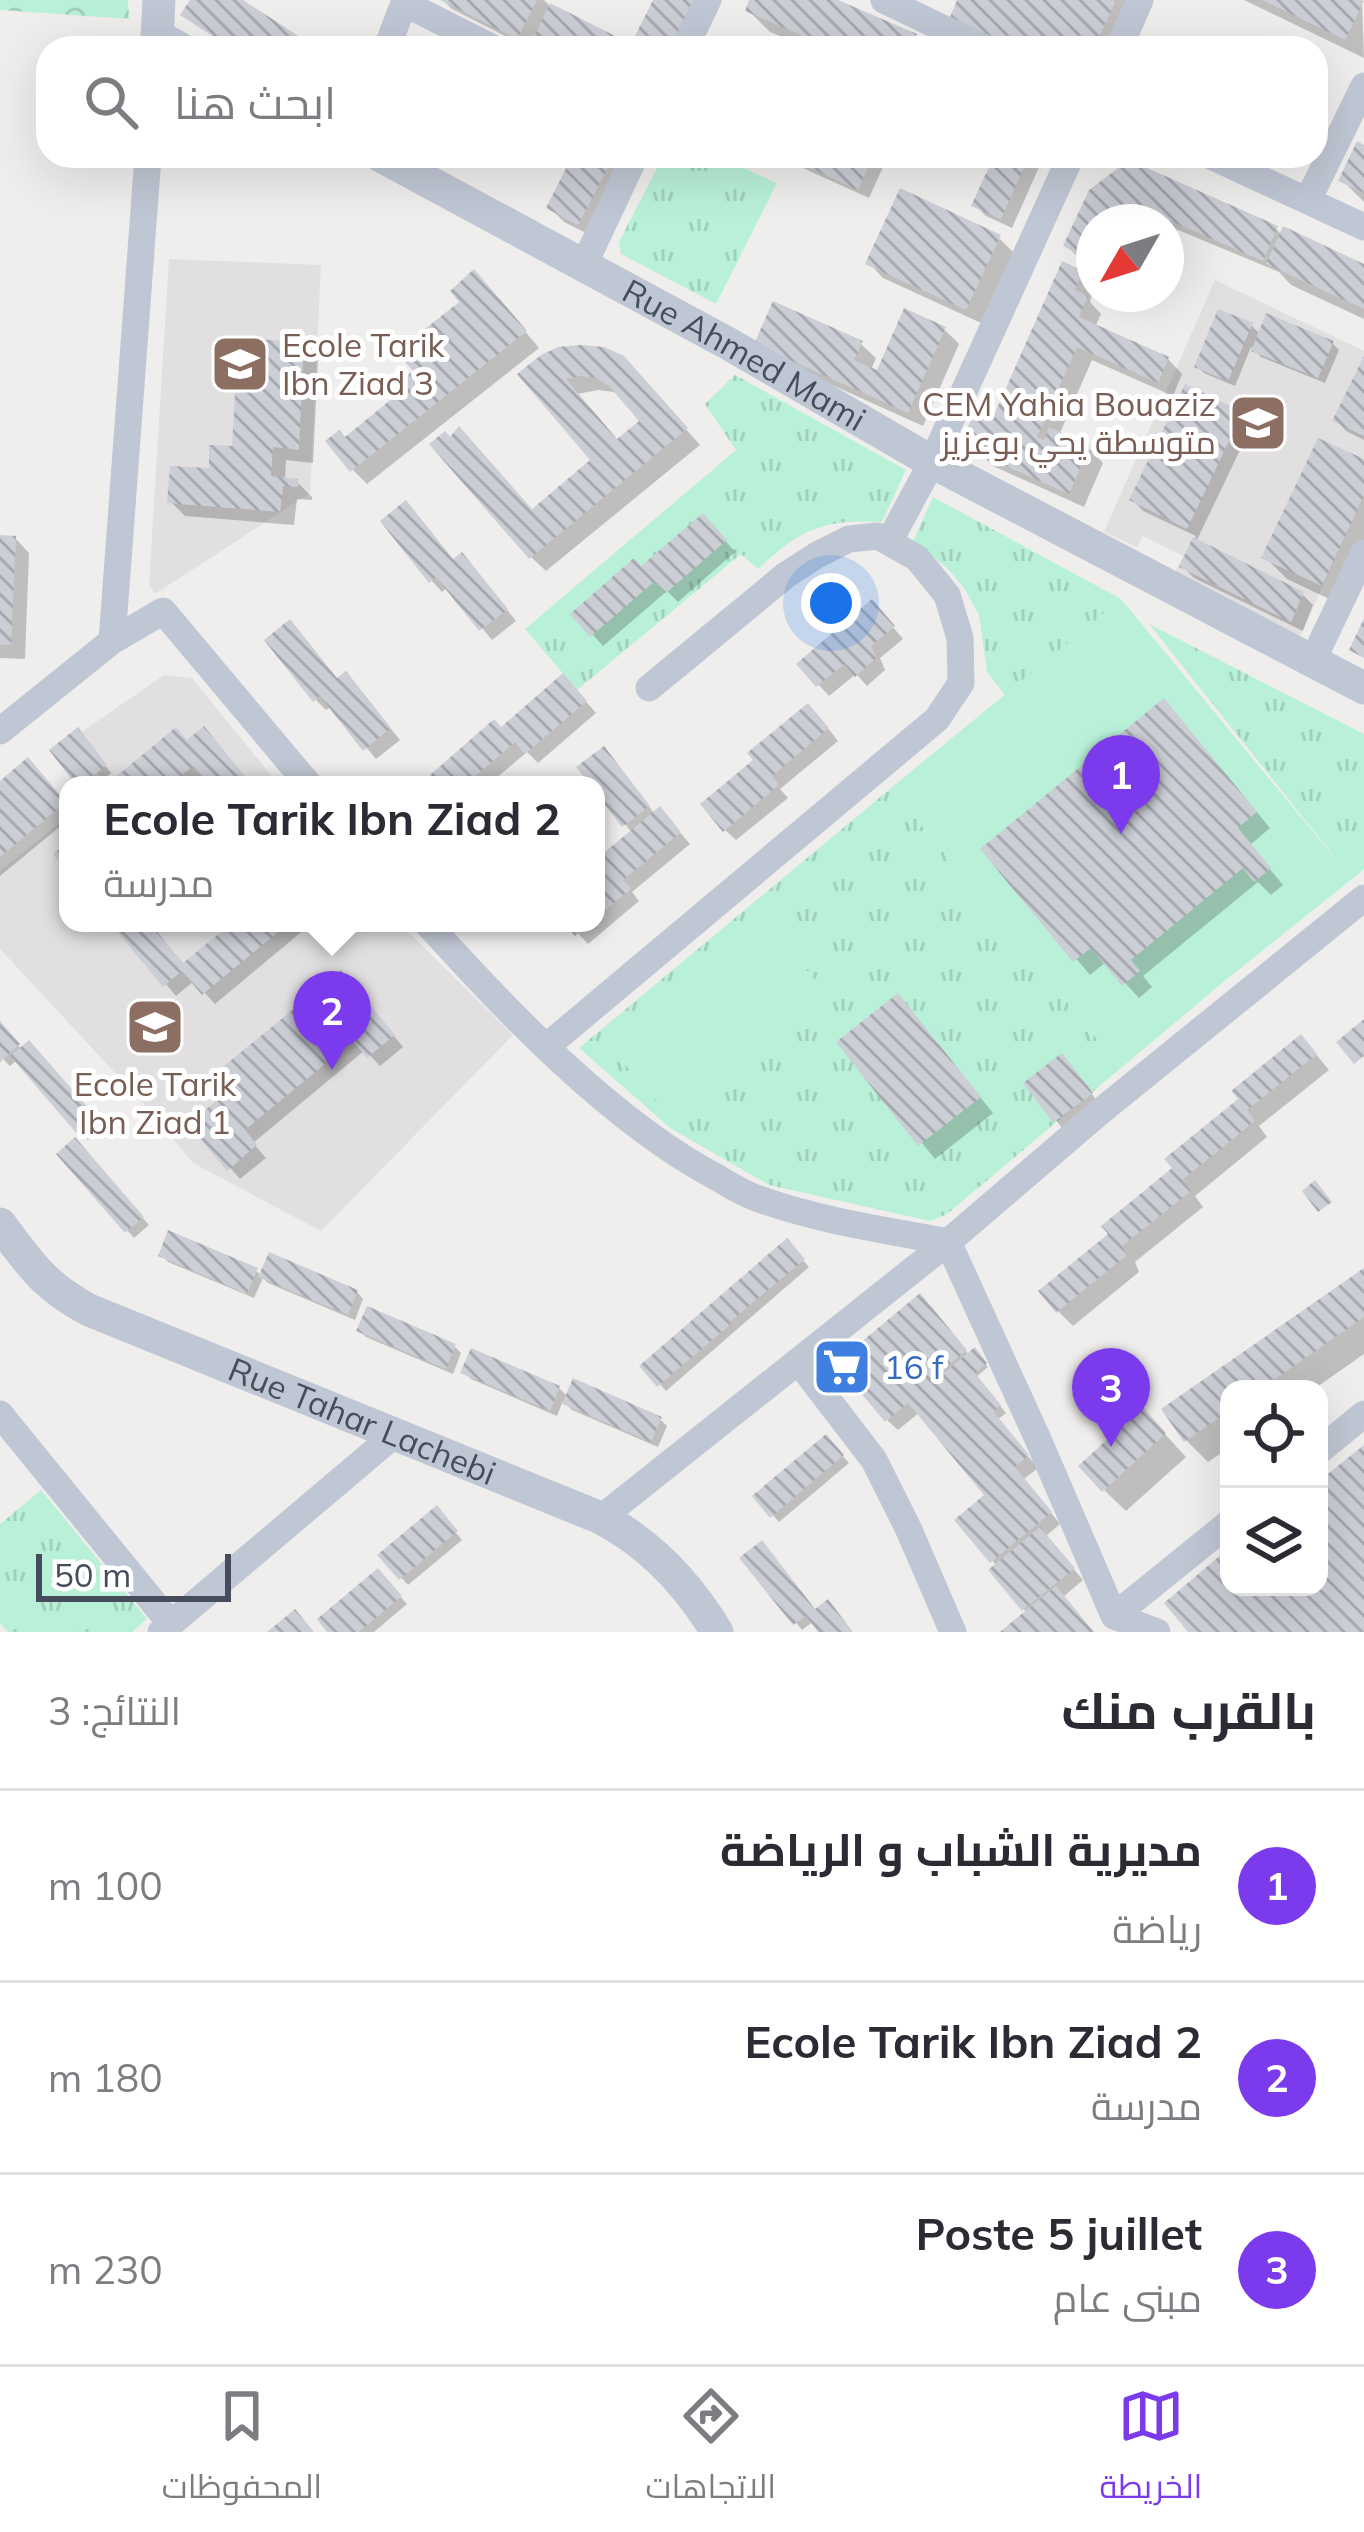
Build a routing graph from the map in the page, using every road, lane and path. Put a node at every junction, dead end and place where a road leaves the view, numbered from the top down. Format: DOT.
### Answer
graph roads {
  1 [pos="159,0"];
  2 [pos="708,0"];
  3 [pos="884,0"];
  4 [pos="1140,0"];
  5 [pos="405,1"];
  6 [pos="928,9"];
  7 [pos="163,36"];
  8 [pos="392,36"];
  9 [pos="471,36"];
  10 [pos="691,36"];
  11 [pos="967,36"];
  12 [pos="1124,36"];
  13 [pos="1364,86"];
  14 [pos="1328,159"];
  15 [pos="147,168"];
  16 [pos="403,168"];
  17 [pos="629,168"];
  18 [pos="1066,168"];
  19 [pos="1237,168"];
  20 [pos="1324,168"];
  21 [pos="1308,200"];
  22 [pos="1364,227"];
  23 [pos="584,267"];
  24 [pos="932,462"];
  25 [pos="890,540"];
  26 [pos="1364,553"];
  27 [pos="112,641"];
  28 [pos="1312,662"];
  29 [pos="650,688"];
  30 [pos="1364,688"];
  31 [pos="0,731"];
  32 [pos="301,776"];
  33 [pos="1364,898"];
  34 [pos="435,932"];
  35 [pos="547,1046"];
  36 [pos="0,1224"];
  37 [pos="948,1242"];
  38 [pos="799,1361"];
  39 [pos="0,1414"];
  40 [pos="1364,1414"];
  41 [pos="394,1435"];
  42 [pos="1328,1443"];
  43 [pos="628,1497"];
  44 [pos="602,1518"];
  45 [pos="1220,1530"];
  46 [pos="637,1538"];
  47 [pos="1114,1616"];
  48 [pos="166,1628"];
  49 [pos="717,1632"];
  50 [pos="953,1632"];
  51 [pos="1157,1632"];
  1 -- 7 [label="street"];
  2 -- 10 [label="street"];
  3 -- 6 [label="street"];
  4 -- 12 [label="street"];
  5 -- 8 [label="street"];
  5 -- 9 [label="street"];
  6 -- 11 [label="street"];
  13 -- 14 [label="street"];
  15 -- 27 [label="street"];
  16 -- 23 [label="street, Rue Ahmed Mami"];
  17 -- 23 [label="street"];
  18 -- 24 [label="street"];
  19 -- 21 [label="street"];
  20 -- 21 [label="street"];
  21 -- 22 [label="street"];
  23 -- 24 [label="street, Rue Ahmed Mami"];
  24 -- 25 [label="street"];
  24 -- 28 [label="street, Rue Ahmed Mami"];
  25 -- 29 [label="street"];
  25 -- 35 [label="street"];
  26 -- 28 [label="street"];
  27 -- 31 [label="street"];
  27 -- 32 [label="street"];
  28 -- 30 [label="street, Rue Ahmed Mami"];
  33 -- 37 [label="street"];
  34 -- 35 [label="street"];
  35 -- 37 [label="street"];
  36 -- 41 [label="street, Rue Tahar Lachebi"];
  37 -- 38 [label="street"];
  37 -- 47 [label="street"];
  38 -- 43 [label="street"];
  38 -- 50 [label="street"];
  39 -- 48 [label="street"];
  40 -- 42 [label="street"];
  41 -- 44 [label="street, Rue Tahar Lachebi"];
  41 -- 48 [label="street"];
  43 -- 44 [label="street"];
  43 -- 46 [label="street"];
  44 -- 46 [label="street, Rue Tahar Lachebi"];
  45 -- 47 [label="street"];
  46 -- 49 [label="street, Rue Tahar Lachebi"];
  47 -- 51 [label="street"];
}
